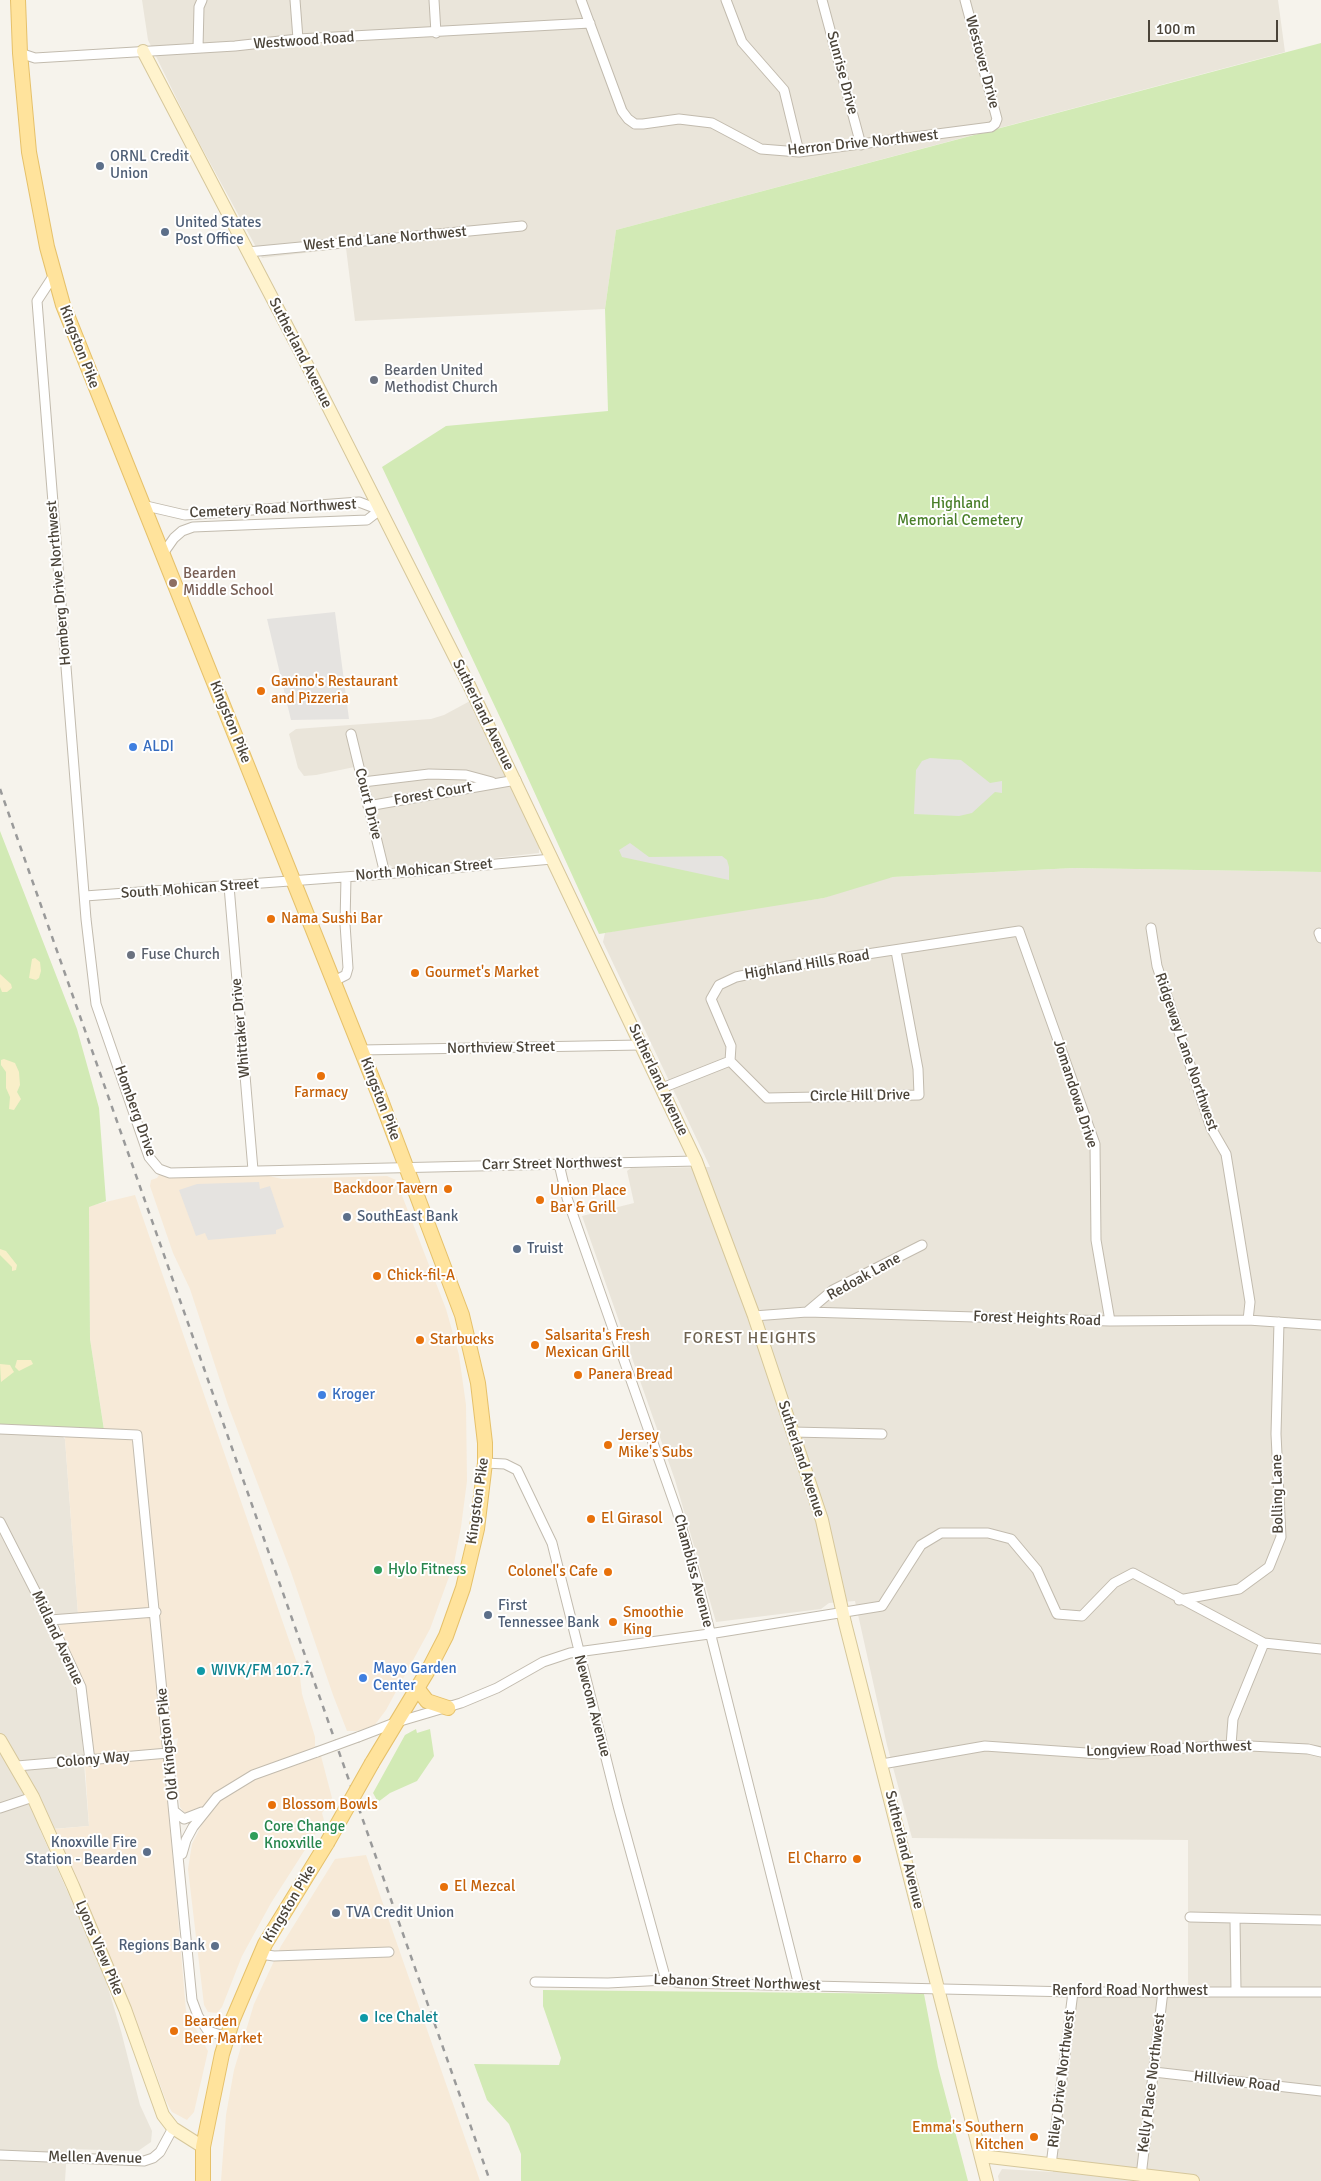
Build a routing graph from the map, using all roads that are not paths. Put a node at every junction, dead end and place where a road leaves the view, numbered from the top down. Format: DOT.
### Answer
graph roads {
  1 [pos="18,0"];
  2 [pos="202,0"];
  3 [pos="295,0"];
  4 [pos="434,0"];
  5 [pos="581,0"];
  6 [pos="726,0"];
  7 [pos="822,0"];
  8 [pos="965,0"];
  9 [pos="590,23"];
  10 [pos="436,33"];
  11 [pos="298,39"];
  12 [pos="198,48"];
  13 [pos="143,51"];
  14 [pos="20,53"];
  15 [pos="995,124"];
  16 [pos="861,145"];
  17 [pos="799,152"];
  18 [pos="522,226"];
  19 [pos="248,252"];
  20 [pos="54,275"];
  21 [pos="142,506"];
  22 [pos="380,510"];
  23 [pos="162,555"];
  24 [pos="351,734"];
  25 [pos="516,780"];
  26 [pos="362,782"];
  27 [pos="498,783"];
  28 [pos="368,806"];
  29 [pos="552,859"];
  30 [pos="385,874"];
  31 [pos="346,877"];
  32 [pos="295,880"];
  33 [pos="229,886"];
  34 [pos="85,896"];
  35 [pos="1151,928"];
  36 [pos="1019,931"];
  37 [pos="896,951"];
  38 [pos="334,981"];
  39 [pos="641,1045"];
  40 [pos="361,1050"];
  41 [pos="730,1061"];
  42 [pos="662,1088"];
  43 [pos="696,1161"];
  44 [pos="559,1164"];
  45 [pos="407,1168"];
  46 [pos="253,1170"];
  47 [pos="922,1245"];
  48 [pos="807,1312"];
  49 [pos="754,1316"];
  50 [pos="1248,1320"];
  51 [pos="1110,1321"];
  52 [pos="1279,1322"];
  53 [pos="1321,1324"];
  54 [pos="0,1429"];
  55 [pos="792,1432"];
  56 [pos="882,1434"];
  57 [pos="485,1463"];
  58 [pos="0,1522"];
  59 [pos="1179,1600"];
  60 [pos="156,1612"];
  61 [pos="843,1613"];
  62 [pos="50,1620"];
  63 [pos="710,1634"];
  64 [pos="1264,1644"];
  65 [pos="1321,1649"];
  66 [pos="578,1651"];
  67 [pos="417,1688"];
  68 [pos="448,1708"];
  69 [pos="397,1722"];
  70 [pos="0,1740"];
  71 [pos="1231,1744"];
  72 [pos="1321,1752"];
  73 [pos="168,1754"];
  74 [pos="90,1761"];
  75 [pos="882,1764"];
  76 [pos="17,1766"];
  77 [pos="33,1797"];
  78 [pos="0,1808"];
  79 [pos="206,1809"];
  80 [pos="174,1811"];
  81 [pos="180,1862"];
  82 [pos="1190,1917"];
  83 [pos="1235,1920"];
  84 [pos="1321,1920"];
  85 [pos="389,1952"];
  86 [pos="260,1954"];
  87 [pos="666,1980"];
  88 [pos="535,1982"];
  89 [pos="799,1986"];
  90 [pos="938,1989"];
  91 [pos="1163,1991"];
  92 [pos="1236,1991"];
  93 [pos="1073,1992"];
  94 [pos="1321,1992"];
  95 [pos="227,2037"];
  96 [pos="1154,2072"];
  97 [pos="1321,2091"];
  98 [pos="173,2128"];
  99 [pos="203,2147"];
  100 [pos="0,2155"];
  101 [pos="981,2156"];
  102 [pos="1052,2165"];
  103 [pos="1141,2176"];
  104 [pos="203,2181"];
  105 [pos="987,2181"];
  106 [pos="1193,2181"];
  1 -- 14 [label="main road, Kingston Pike"];
  2 -- 12 [label="street"];
  3 -- 11 [label="street"];
  4 -- 10 [label="street"];
  5 -- 9 [label="street, Herron Drive Northwest"];
  6 -- 17 [label="street"];
  7 -- 16 [label="street, Sunrise Drive"];
  8 -- 15 [label="street, Westover Drive"];
  9 -- 10 [label="street, Westwood Road"];
  9 -- 17 [label="street, Herron Drive Northwest"];
  10 -- 11 [label="street, Westwood Road"];
  11 -- 12 [label="street, Westwood Road"];
  12 -- 13 [label="street, Westwood Road"];
  13 -- 14 [label="street, Westwood Road"];
  13 -- 19 [label="street, Sutherland Avenue"];
  14 -- 20 [label="main road, Kingston Pike"];
  15 -- 16 [label="street, Herron Drive Northwest"];
  16 -- 17 [label="street, Herron Drive Northwest"];
  18 -- 19 [label="street, West End Lane Northwest"];
  19 -- 22 [label="street, Sutherland Avenue"];
  20 -- 21 [label="main road, Kingston Pike"];
  20 -- 34 [label="street, Homberg Drive Northwest"];
  21 -- 22 [label="street, Cemetery Road Northwest"];
  21 -- 23 [label="main road, Kingston Pike"];
  22 -- 23 [label="street, Cemetery Road Northwest"];
  22 -- 25 [label="street, Sutherland Avenue"];
  23 -- 32 [label="main road, Kingston Pike"];
  24 -- 26 [label="street, Court Drive"];
  25 -- 27 [label="street, Forest Court"];
  25 -- 29 [label="street, Sutherland Avenue"];
  26 -- 27 [label="street, Forest Court"];
  26 -- 28 [label="street, Court Drive"];
  27 -- 28 [label="street, Forest Court"];
  28 -- 30 [label="street, Court Drive"];
  29 -- 30 [label="street, North Mohican Street"];
  29 -- 39 [label="street, Sutherland Avenue"];
  30 -- 31 [label="street, North Mohican Street"];
  31 -- 32 [label="street, North Mohican Street"];
  31 -- 38 [label="street"];
  32 -- 33 [label="street, South Mohican Street"];
  32 -- 38 [label="main road, Kingston Pike"];
  33 -- 34 [label="street, South Mohican Street"];
  33 -- 46 [label="street, Whittaker Drive"];
  34 -- 46 [label="street, Homberg Drive"];
  35 -- 50 [label="street, Ridgeway Lane Northwest"];
  36 -- 37 [label="street, Highland Hills Road"];
  36 -- 51 [label="street, Jomandowa Drive"];
  37 -- 41 [label="street, Highland Hills Road"];
  37 -- 41 [label="street, Circle Hill Drive"];
  38 -- 40 [label="main road, Kingston Pike"];
  39 -- 40 [label="street, Northview Street"];
  39 -- 42 [label="street, Sutherland Avenue"];
  40 -- 45 [label="main road, Kingston Pike"];
  41 -- 42 [label="street"];
  42 -- 43 [label="street, Sutherland Avenue"];
  43 -- 44 [label="street, Carr Street Northwest"];
  43 -- 49 [label="street, Sutherland Avenue"];
  44 -- 45 [label="street, Carr Street Northwest"];
  44 -- 63 [label="street, Chambliss Avenue"];
  45 -- 46 [label="street, Homberg Drive"];
  45 -- 57 [label="main road, Kingston Pike"];
  47 -- 48 [label="street, Redoak Lane"];
  48 -- 49 [label="street, Forest Heights Road"];
  48 -- 51 [label="street, Forest Heights Road"];
  49 -- 55 [label="street, Sutherland Avenue"];
  50 -- 51 [label="street, Forest Heights Road"];
  50 -- 52 [label="street, Forest Heights Road"];
  52 -- 53 [label="street, Forest Heights Road"];
  52 -- 59 [label="street, Bolling Lane"];
  54 -- 60 [label="street, Old Kingston Pike"];
  55 -- 56 [label="street"];
  55 -- 61 [label="street, Sutherland Avenue"];
  57 -- 66 [label="street, Newcom Avenue"];
  57 -- 67 [label="main road, Kingston Pike"];
  58 -- 62 [label="street, Midland Avenue"];
  59 -- 61 [label="street"];
  59 -- 64 [label="street"];
  60 -- 62 [label="street"];
  60 -- 73 [label="street, Old Kingston Pike"];
  61 -- 63 [label="street"];
  61 -- 75 [label="street, Sutherland Avenue"];
  62 -- 74 [label="street, Midland Avenue"];
  63 -- 66 [label="street"];
  63 -- 89 [label="street, Chambliss Avenue"];
  64 -- 65 [label="street"];
  64 -- 71 [label="street"];
  66 -- 68 [label="street"];
  66 -- 87 [label="street, Newcom Avenue"];
  67 -- 68 [label="main road"];
  67 -- 69 [label="main road, Kingston Pike"];
  68 -- 69 [label="street"];
  69 -- 79 [label="street, bridge"];
  69 -- 86 [label="main road, Kingston Pike, bridge"];
  70 -- 76 [label="street, Lyons View Pike"];
  71 -- 72 [label="street, Longview Road Northwest"];
  71 -- 75 [label="street, Longview Road Northwest"];
  73 -- 74 [label="street, Colony Way"];
  73 -- 80 [label="street, Old Kingston Pike"];
  74 -- 76 [label="street, Colony Way"];
  75 -- 90 [label="street, Sutherland Avenue"];
  76 -- 77 [label="street, Lyons View Pike"];
  77 -- 78 [label="street"];
  77 -- 98 [label="street, Lyons View Pike"];
  79 -- 80 [label="street"];
  79 -- 81 [label="street"];
  80 -- 81 [label="street, Old Kingston Pike"];
  81 -- 95 [label="street, Old Kingston Pike"];
  82 -- 83 [label="street"];
  83 -- 84 [label="street"];
  83 -- 92 [label="street"];
  85 -- 86 [label="street"];
  86 -- 95 [label="main road, Kingston Pike"];
  87 -- 88 [label="street, Lebanon Street Northwest"];
  87 -- 89 [label="street, Lebanon Street Northwest"];
  89 -- 90 [label="street, Lebanon Street Northwest"];
  90 -- 93 [label="street, Renford Road Northwest"];
  90 -- 101 [label="street, Sutherland Avenue"];
  91 -- 92 [label="street, Renford Road Northwest"];
  91 -- 93 [label="street, Renford Road Northwest"];
  91 -- 96 [label="street, Kelly Place Northwest"];
  92 -- 94 [label="street, Renford Road Northwest"];
  93 -- 102 [label="street, Riley Drive Northwest"];
  95 -- 99 [label="main road, Kingston Pike"];
  96 -- 97 [label="street, Hillview Road"];
  96 -- 103 [label="street, Kelly Place Northwest"];
  98 -- 99 [label="street, Lyons View Pike"];
  98 -- 100 [label="street, Mellen Avenue"];
  99 -- 104 [label="main road, Kingston Pike"];
  101 -- 102 [label="street"];
  101 -- 105 [label="street, Sutherland Avenue"];
  102 -- 103 [label="street"];
  103 -- 106 [label="street"];
}
